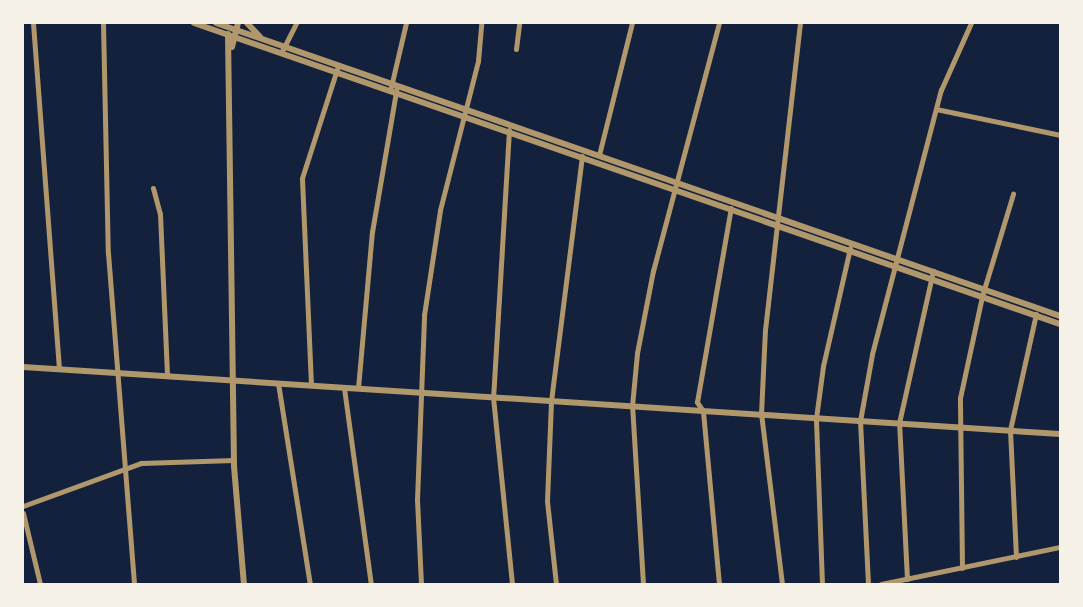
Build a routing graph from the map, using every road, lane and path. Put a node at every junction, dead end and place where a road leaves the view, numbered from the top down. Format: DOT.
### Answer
graph roads {
  1 [pos="33,23"];
  2 [pos="103,23"];
  3 [pos="194,23"];
  4 [pos="216,23"];
  5 [pos="247,23"];
  6 [pos="296,23"];
  7 [pos="406,23"];
  8 [pos="481,23"];
  9 [pos="519,23"];
  10 [pos="632,23"];
  11 [pos="719,23"];
  12 [pos="800,23"];
  13 [pos="971,23"];
  14 [pos="228,28"];
  15 [pos="238,30"];
  16 [pos="261,38"];
  17 [pos="232,47"];
  18 [pos="283,49"];
  19 [pos="516,49"];
  20 [pos="337,69"];
  21 [pos="393,88"];
  22 [pos="936,109"];
  23 [pos="463,112"];
  24 [pos="509,128"];
  25 [pos="1060,135"];
  26 [pos="583,153"];
  27 [pos="599,155"];
  28 [pos="679,187"];
  29 [pos="153,188"];
  30 [pos="1013,194"];
  31 [pos="732,205"];
  32 [pos="780,222"];
  33 [pos="851,247"];
  34 [pos="895,262"];
  35 [pos="932,275"];
  36 [pos="983,293"];
  37 [pos="1037,312"];
  38 [pos="1060,316"];
  39 [pos="1060,324"];
  40 [pos="23,367"];
  41 [pos="59,369"];
  42 [pos="118,373"];
  43 [pos="167,376"];
  44 [pos="233,380"];
  45 [pos="278,383"];
  46 [pos="311,385"];
  47 [pos="344,387"];
  48 [pos="358,388"];
  49 [pos="418,392"];
  50 [pos="493,397"];
  51 [pos="551,401"];
  52 [pos="632,406"];
  53 [pos="703,411"];
  54 [pos="761,414"];
  55 [pos="816,418"];
  56 [pos="860,421"];
  57 [pos="899,423"];
  58 [pos="957,427"];
  59 [pos="1010,430"];
  60 [pos="1060,434"];
  61 [pos="234,460"];
  62 [pos="124,469"];
  63 [pos="23,506"];
  64 [pos="23,513"];
  65 [pos="1060,547"];
  66 [pos="1016,556"];
  67 [pos="962,568"];
  68 [pos="907,579"];
  69 [pos="40,584"];
  70 [pos="134,584"];
  71 [pos="244,584"];
  72 [pos="310,584"];
  73 [pos="371,584"];
  74 [pos="421,584"];
  75 [pos="512,584"];
  76 [pos="556,584"];
  77 [pos="643,584"];
  78 [pos="719,584"];
  79 [pos="782,584"];
  80 [pos="822,584"];
  81 [pos="868,584"];
  82 [pos="881,584"];
  1 -- 41 [label="street"];
  2 -- 42 [label="street"];
  3 -- 14 [label="street"];
  4 -- 14 [label="street"];
  5 -- 16 [label="street"];
  6 -- 18 [label="street"];
  7 -- 21 [label="street"];
  8 -- 23 [label="street"];
  9 -- 19 [label="street"];
  10 -- 27 [label="street"];
  11 -- 28 [label="street"];
  12 -- 32 [label="street"];
  13 -- 22 [label="street"];
  14 -- 15 [label="street"];
  14 -- 17 [label="street"];
  15 -- 16 [label="street"];
  15 -- 17 [label="street"];
  15 -- 18 [label="street"];
  16 -- 18 [label="street"];
  17 -- 44 [label="street"];
  18 -- 20 [label="street"];
  20 -- 21 [label="street"];
  20 -- 46 [label="street"];
  21 -- 23 [label="street"];
  21 -- 48 [label="street"];
  22 -- 25 [label="street"];
  22 -- 34 [label="street"];
  23 -- 24 [label="street"];
  23 -- 49 [label="street"];
  24 -- 26 [label="street"];
  24 -- 50 [label="street"];
  26 -- 27 [label="street"];
  26 -- 28 [label="street"];
  26 -- 51 [label="street"];
  27 -- 28 [label="street"];
  28 -- 31 [label="street"];
  28 -- 52 [label="street"];
  29 -- 43 [label="street"];
  30 -- 36 [label="street"];
  31 -- 32 [label="street"];
  31 -- 53 [label="street"];
  32 -- 33 [label="street"];
  32 -- 54 [label="street"];
  33 -- 34 [label="street"];
  33 -- 55 [label="street"];
  34 -- 35 [label="street"];
  34 -- 56 [label="street"];
  35 -- 36 [label="street"];
  35 -- 57 [label="street"];
  36 -- 37 [label="street"];
  36 -- 58 [label="street"];
  37 -- 38 [label="street"];
  37 -- 39 [label="street"];
  37 -- 59 [label="street"];
  40 -- 41 [label="street"];
  41 -- 42 [label="street"];
  42 -- 43 [label="street"];
  42 -- 62 [label="street"];
  43 -- 44 [label="street"];
  44 -- 45 [label="street"];
  44 -- 61 [label="street"];
  45 -- 46 [label="street"];
  45 -- 72 [label="street"];
  46 -- 47 [label="street"];
  47 -- 48 [label="street"];
  47 -- 73 [label="street"];
  48 -- 49 [label="street"];
  49 -- 50 [label="street"];
  49 -- 74 [label="street"];
  50 -- 51 [label="street"];
  50 -- 75 [label="street"];
  51 -- 52 [label="street"];
  51 -- 76 [label="street"];
  52 -- 53 [label="street"];
  52 -- 77 [label="street"];
  53 -- 54 [label="street"];
  53 -- 78 [label="street"];
  54 -- 55 [label="street"];
  54 -- 79 [label="street"];
  55 -- 56 [label="street"];
  55 -- 80 [label="street"];
  56 -- 57 [label="street"];
  56 -- 81 [label="street"];
  57 -- 58 [label="street"];
  57 -- 68 [label="street"];
  58 -- 59 [label="street"];
  58 -- 67 [label="street"];
  59 -- 60 [label="street"];
  59 -- 66 [label="street"];
  61 -- 62 [label="street"];
  61 -- 71 [label="street"];
  62 -- 63 [label="street"];
  62 -- 70 [label="street"];
  64 -- 69 [label="street"];
  65 -- 66 [label="street"];
  66 -- 67 [label="street"];
  67 -- 68 [label="street"];
  68 -- 82 [label="street"];
}
